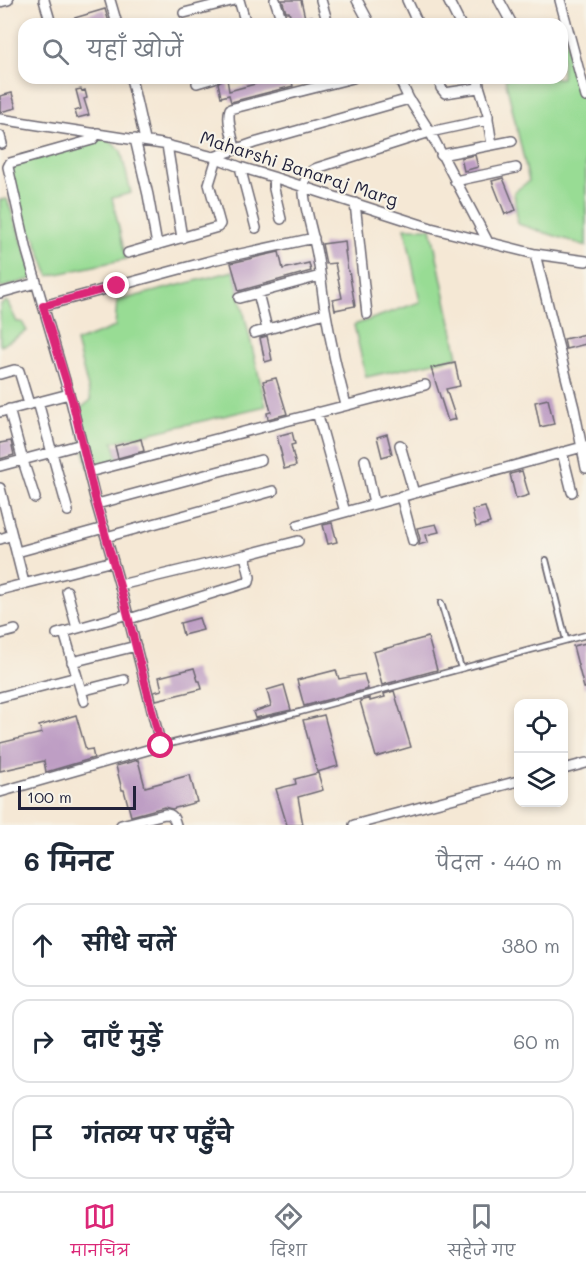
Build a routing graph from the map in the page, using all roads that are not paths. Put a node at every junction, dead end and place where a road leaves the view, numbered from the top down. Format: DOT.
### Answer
graph roads {
  1 [pos="8,0"];
  2 [pos="44,0"];
  3 [pos="110,0"];
  4 [pos="237,0"];
  5 [pos="275,0"];
  6 [pos="321,0"];
  7 [pos="357,0"];
  8 [pos="407,0"];
  9 [pos="448,0"];
  10 [pos="499,0"];
  11 [pos="560,0"];
  12 [pos="0,2"];
  13 [pos="184,13"];
  14 [pos="49,18"];
  15 [pos="115,18"];
  16 [pos="244,18"];
  17 [pos="281,18"];
  18 [pos="326,18"];
  19 [pos="367,18"];
  20 [pos="415,18"];
  21 [pos="457,18"];
  22 [pos="509,18"];
  23 [pos="565,18"];
  24 [pos="568,30"];
  25 [pos="132,84"];
  26 [pos="328,84"];
  27 [pos="402,84"];
  28 [pos="440,84"];
  29 [pos="478,84"];
  30 [pos="479,84"];
  31 [pos="586,97"];
  32 [pos="409,99"];
  33 [pos="0,119"];
  34 [pos="488,119"];
  35 [pos="430,132"];
  36 [pos="98,133"];
  37 [pos="140,140"];
  38 [pos="512,141"];
  39 [pos="167,145"];
  40 [pos="492,145"];
  41 [pos="236,149"];
  42 [pos="441,155"];
  43 [pos="216,157"];
  44 [pos="240,167"];
  45 [pos="516,168"];
  46 [pos="273,177"];
  47 [pos="455,181"];
  48 [pos="304,187"];
  49 [pos="355,203"];
  50 [pos="281,219"];
  51 [pos="256,228"];
  52 [pos="182,238"];
  53 [pos="314,238"];
  54 [pos="488,242"];
  55 [pos="157,245"];
  56 [pos="128,253"];
  57 [pos="535,254"];
  58 [pos="586,261"];
  59 [pos="320,276"];
  60 [pos="36,283"];
  61 [pos="0,293"];
  62 [pos="258,293"];
  63 [pos="239,298"];
  64 [pos="43,306"];
  65 [pos="326,313"];
  66 [pos="367,314"];
  67 [pos="267,329"];
  68 [pos="254,333"];
  69 [pos="0,374"];
  70 [pos="426,385"];
  71 [pos="69,394"];
  72 [pos="34,403"];
  73 [pos="346,405"];
  74 [pos="4,410"];
  75 [pos="318,412"];
  76 [pos="82,444"];
  77 [pos="400,445"];
  78 [pos="584,446"];
  79 [pos="562,452"];
  80 [pos="52,453"];
  81 [pos="261,460"];
  82 [pos="365,460"];
  83 [pos="23,461"];
  84 [pos="0,466"];
  85 [pos="586,468"];
  86 [pos="89,472"];
  87 [pos="0,488"];
  88 [pos="273,491"];
  89 [pos="572,492"];
  90 [pos="414,493"];
  91 [pos="401,496"];
  92 [pos="35,498"];
  93 [pos="374,503"];
  94 [pos="97,504"];
  95 [pos="68,511"];
  96 [pos="345,512"];
  97 [pos="298,525"];
  98 [pos="105,532"];
  99 [pos="12,536"];
  100 [pos="0,539"];
  101 [pos="298,541"];
  102 [pos="413,541"];
  103 [pos="16,552"];
  104 [pos="245,555"];
  105 [pos="546,560"];
  106 [pos="113,561"];
  107 [pos="24,583"];
  108 [pos="120,585"];
  109 [pos="0,590"];
  110 [pos="67,591"];
  111 [pos="441,603"];
  112 [pos="128,616"];
  113 [pos="77,628"];
  114 [pos="15,630"];
  115 [pos="0,634"];
  116 [pos="586,635"];
  117 [pos="566,640"];
  118 [pos="136,646"];
  119 [pos="72,662"];
  120 [pos="461,668"];
  121 [pos="77,677"];
  122 [pos="124,680"];
  123 [pos="81,691"];
  124 [pos="0,697"];
  125 [pos="84,701"];
  126 [pos="161,746"];
  127 [pos="586,763"];
  128 [pos="568,768"];
  129 [pos="514,782"];
  130 [pos="0,792"];
  131 [pos="121,825"];
  132 [pos="176,825"];
  133 [pos="354,825"];
  1 -- 12 [label="street"];
  2 -- 14 [label="street"];
  3 -- 15 [label="street"];
  4 -- 13 [label="street"];
  4 -- 16 [label="street"];
  5 -- 17 [label="street"];
  6 -- 18 [label="street"];
  7 -- 19 [label="street"];
  8 -- 20 [label="street"];
  9 -- 21 [label="street"];
  10 -- 22 [label="street"];
  11 -- 23 [label="street"];
  24 -- 31 [label="street"];
  25 -- 37 [label="street"];
  26 -- 41 [label="street"];
  27 -- 32 [label="street"];
  28 -- 29 [label="street"];
  30 -- 34 [label="street"];
  32 -- 35 [label="street"];
  32 -- 41 [label="street"];
  33 -- 36 [label="street, Maharshi Banaraj Marg"];
  34 -- 35 [label="street"];
  34 -- 40 [label="street"];
  35 -- 42 [label="street"];
  35 -- 48 [label="street"];
  36 -- 37 [label="street, Maharshi Banaraj Marg"];
  36 -- 60 [label="street"];
  37 -- 39 [label="street, Maharshi Banaraj Marg"];
  37 -- 55 [label="street"];
  38 -- 40 [label="street"];
  39 -- 43 [label="street, Maharshi Banaraj Marg"];
  39 -- 52 [label="street"];
  40 -- 42 [label="street"];
  41 -- 43 [label="street"];
  42 -- 47 [label="street"];
  43 -- 44 [label="street, Maharshi Banaraj Marg"];
  43 -- 52 [label="street"];
  44 -- 46 [label="street, Maharshi Banaraj Marg"];
  44 -- 51 [label="street"];
  45 -- 47 [label="street"];
  46 -- 48 [label="street, Maharshi Banaraj Marg"];
  46 -- 50 [label="street"];
  47 -- 54 [label="street"];
  48 -- 49 [label="street, Maharshi Banaraj Marg"];
  48 -- 53 [label="street"];
  49 -- 54 [label="street, Maharshi Banaraj Marg"];
  49 -- 66 [label="street"];
  52 -- 55 [label="street"];
  53 -- 59 [label="street"];
  53 -- 64 [label="street"];
  54 -- 57 [label="street, Maharshi Banaraj Marg"];
  55 -- 56 [label="street"];
  57 -- 58 [label="street, Maharshi Banaraj Marg"];
  57 -- 78 [label="street"];
  59 -- 62 [label="street"];
  59 -- 65 [label="street"];
  60 -- 61 [label="street"];
  60 -- 64 [label="street"];
  62 -- 63 [label="street"];
  62 -- 67 [label="street"];
  64 -- 71 [label="street"];
  65 -- 67 [label="street"];
  65 -- 73 [label="street"];
  67 -- 68 [label="street"];
  69 -- 72 [label="street"];
  70 -- 73 [label="street"];
  71 -- 72 [label="street"];
  71 -- 76 [label="street"];
  72 -- 74 [label="street"];
  72 -- 80 [label="street"];
  73 -- 75 [label="street"];
  74 -- 83 [label="street"];
  75 -- 86 [label="street"];
  75 -- 96 [label="street"];
  76 -- 80 [label="street"];
  76 -- 86 [label="street"];
  77 -- 90 [label="street"];
  78 -- 79 [label="street"];
  78 -- 85 [label="street"];
  79 -- 89 [label="street"];
  79 -- 90 [label="street"];
  80 -- 83 [label="street"];
  80 -- 95 [label="street"];
  81 -- 94 [label="street"];
  82 -- 93 [label="street"];
  83 -- 84 [label="street"];
  83 -- 92 [label="street"];
  86 -- 94 [label="street"];
  87 -- 99 [label="street"];
  88 -- 98 [label="street"];
  90 -- 91 [label="street"];
  91 -- 93 [label="street"];
  91 -- 102 [label="street"];
  93 -- 96 [label="street"];
  94 -- 98 [label="street"];
  96 -- 97 [label="street"];
  98 -- 103 [label="street"];
  98 -- 106 [label="street"];
  99 -- 100 [label="street"];
  99 -- 103 [label="street"];
  101 -- 104 [label="street"];
  103 -- 107 [label="street"];
  104 -- 108 [label="street"];
  104 -- 112 [label="street"];
  105 -- 117 [label="lane"];
  106 -- 107 [label="street"];
  106 -- 108 [label="street"];
  107 -- 109 [label="street"];
  108 -- 112 [label="street"];
  110 -- 113 [label="street"];
  111 -- 120 [label="lane"];
  112 -- 113 [label="street"];
  112 -- 118 [label="street"];
  113 -- 119 [label="street"];
  114 -- 115 [label="street"];
  116 -- 117 [label="lane"];
  117 -- 120 [label="lane"];
  118 -- 119 [label="street"];
  118 -- 126 [label="street"];
  119 -- 121 [label="street"];
  120 -- 126 [label="lane"];
  121 -- 123 [label="street"];
  121 -- 124 [label="street"];
  122 -- 123 [label="street"];
  123 -- 125 [label="street"];
  126 -- 130 [label="street"];
  127 -- 128 [label="street"];
  129 -- 133 [label="street"];
  131 -- 132 [label="street"];
}
